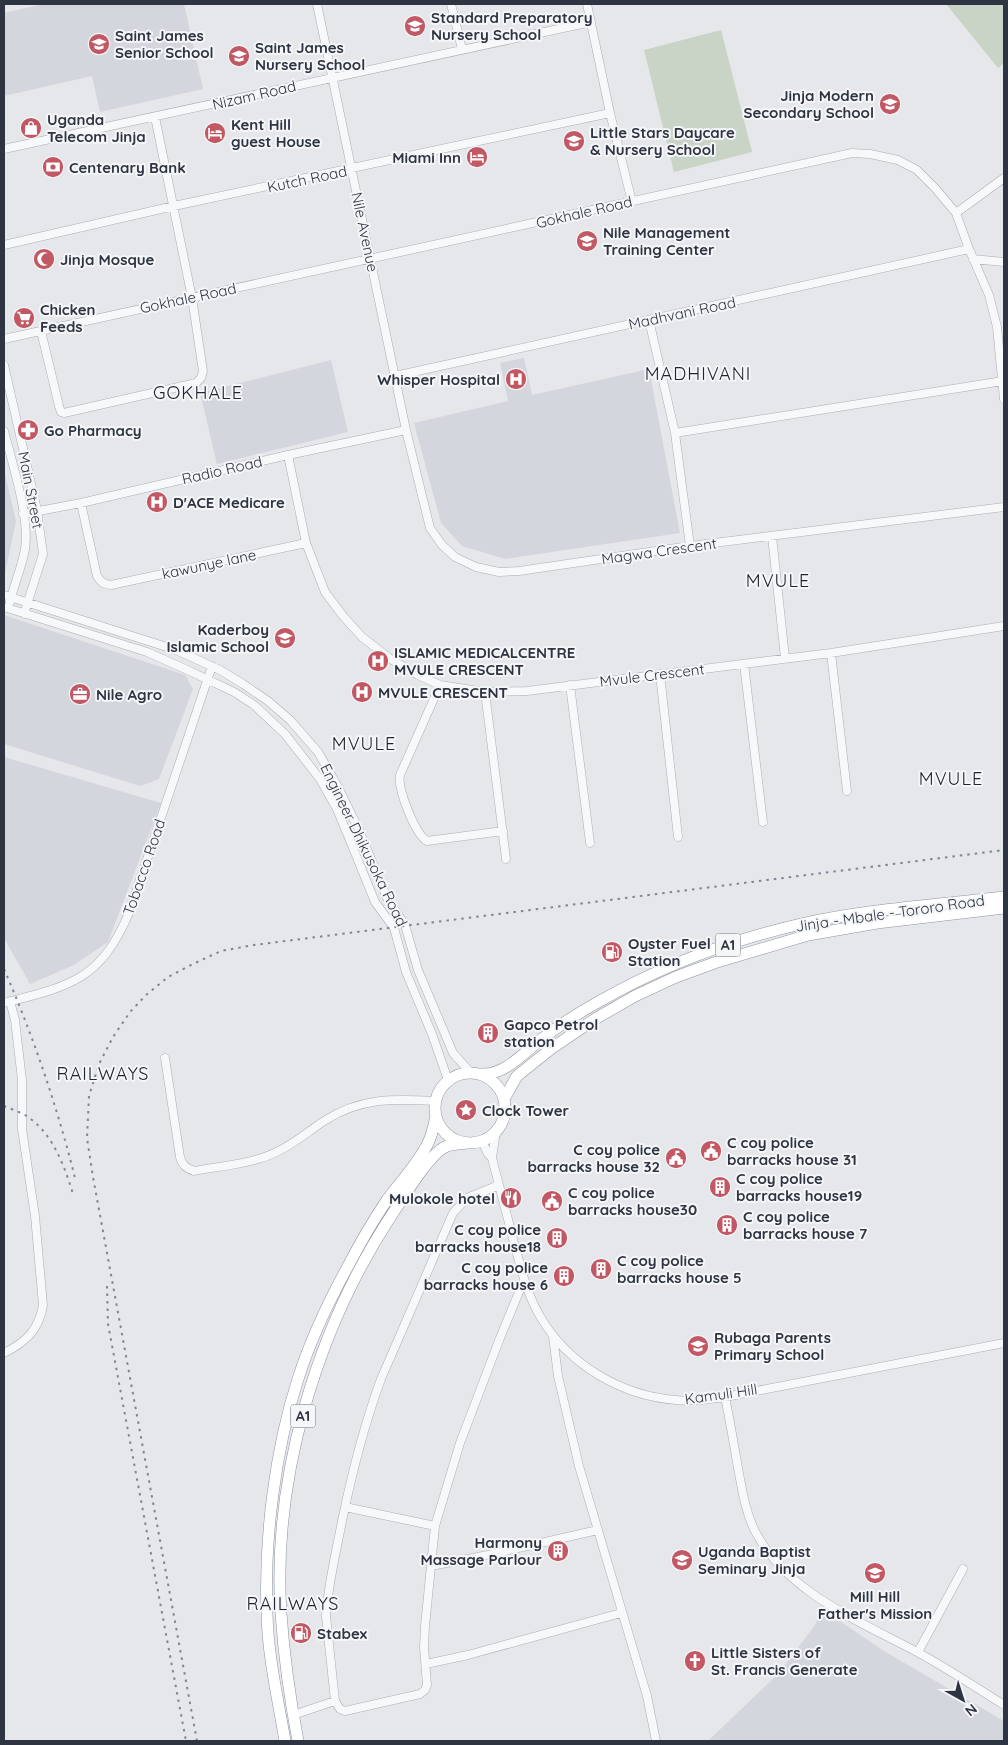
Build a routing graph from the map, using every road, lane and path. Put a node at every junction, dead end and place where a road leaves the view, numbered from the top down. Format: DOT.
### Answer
graph roads {
  1 [pos="317,4"];
  2 [pos="451,4"];
  3 [pos="587,4"];
  4 [pos="591,22"];
  5 [pos="462,49"];
  6 [pos="332,77"];
  7 [pos="610,113"];
  8 [pos="156,117"];
  9 [pos="4,149"];
  10 [pos="352,169"];
  11 [pos="1004,178"];
  12 [pos="632,202"];
  13 [pos="174,206"];
  14 [pos="956,213"];
  15 [pos="4,245"];
  16 [pos="969,249"];
  17 [pos="973,259"];
  18 [pos="371,260"];
  19 [pos="1004,262"];
  20 [pos="192,298"];
  21 [pos="649,320"];
  22 [pos="41,331"];
  23 [pos="4,339"];
  24 [pos="4,366"];
  25 [pos="395,376"];
  26 [pos="1002,381"];
  27 [pos="1004,399"];
  28 [pos="406,430"];
  29 [pos="4,431"];
  30 [pos="675,433"];
  31 [pos="288,455"];
  32 [pos="81,503"];
  33 [pos="1004,507"];
  34 [pos="37,510"];
  35 [pos="23,514"];
  36 [pos="772,536"];
  37 [pos="306,543"];
  38 [pos="690,546"];
  39 [pos="8,596"];
  40 [pos="27,602"];
  41 [pos="6,608"];
  42 [pos="24,614"];
  43 [pos="1004,626"];
  44 [pos="831,653"];
  45 [pos="785,658"];
  46 [pos="744,664"];
  47 [pos="212,666"];
  48 [pos="660,674"];
  49 [pos="208,680"];
  50 [pos="440,685"];
  51 [pos="570,685"];
  52 [pos="485,692"];
  53 [pos="847,791"];
  54 [pos="763,822"];
  55 [pos="503,831"];
  56 [pos="678,837"];
  57 [pos="590,843"];
  58 [pos="506,859"];
  59 [pos="1004,896"];
  60 [pos="1004,908"];
  61 [pos="7,1002"];
  62 [pos="165,1058"];
  63 [pos="470,1072"];
  64 [pos="482,1074"];
  65 [pos="448,1080"];
  66 [pos="504,1099"];
  67 [pos="435,1102"];
  68 [pos="436,1116"];
  69 [pos="496,1131"];
  70 [pos="482,1141"];
  71 [pos="466,1142"];
  72 [pos="492,1158"];
  73 [pos="499,1185"];
  74 [pos="524,1280"];
  75 [pos="553,1336"];
  76 [pos="1004,1343"];
  77 [pos="4,1353"];
  78 [pos="726,1397"];
  79 [pos="345,1507"];
  80 [pos="436,1526"];
  81 [pos="598,1530"];
  82 [pos="432,1566"];
  83 [pos="963,1569"];
  84 [pos="622,1613"];
  85 [pos="918,1652"];
  86 [pos="426,1664"];
  87 [pos="335,1700"];
  88 [pos="1004,1705"];
  89 [pos="293,1715"];
  90 [pos="285,1741"];
  91 [pos="298,1741"];
  92 [pos="656,1741"];
  1 -- 6 [label="street, Nile Avenue"];
  2 -- 5 [label="street"];
  3 -- 4 [label="street"];
  4 -- 5 [label="street, Nizam Road"];
  4 -- 7 [label="street"];
  5 -- 6 [label="street, Nizam Road"];
  6 -- 8 [label="street, Nizam Road"];
  6 -- 10 [label="street, Nile Avenue"];
  7 -- 10 [label="street, Kutch Road"];
  7 -- 12 [label="street"];
  8 -- 9 [label="street, Nizam Road"];
  8 -- 13 [label="street"];
  10 -- 13 [label="street, Kutch Road"];
  10 -- 18 [label="street, Nile Avenue"];
  11 -- 14 [label="street"];
  12 -- 14 [label="street, Gokhale Road"];
  12 -- 18 [label="street, Gokhale Road"];
  13 -- 15 [label="street, Kutch Road"];
  13 -- 20 [label="street"];
  14 -- 16 [label="street, Gokhale Road"];
  16 -- 17 [label="street, Gokhale Road"];
  16 -- 21 [label="street, Madhvani Road"];
  17 -- 19 [label="street"];
  17 -- 26 [label="street, Gokhale Road"];
  18 -- 20 [label="street, Gokhale Road"];
  18 -- 25 [label="street, Nile Avenue"];
  20 -- 22 [label="street, Gokhale Road"];
  20 -- 22 [label="street"];
  21 -- 25 [label="street, Madhvani Road"];
  21 -- 30 [label="street"];
  22 -- 23 [label="street, Gokhale Road"];
  24 -- 34 [label="street, Main Street"];
  25 -- 28 [label="street, Nile Avenue"];
  26 -- 27 [label="street, Gokhale Road"];
  26 -- 30 [label="street"];
  28 -- 31 [label="street, Radio Road"];
  28 -- 38 [label="street, Magwa Crescent"];
  29 -- 35 [label="street, Main Street"];
  30 -- 38 [label="street"];
  31 -- 32 [label="street, Radio Road"];
  31 -- 37 [label="street, Mvule Crescent"];
  32 -- 34 [label="street, Radio Road"];
  32 -- 37 [label="street, kawunye lane"];
  33 -- 36 [label="street, Magwa Crescent"];
  34 -- 35 [label="street, Radio Road"];
  34 -- 40 [label="street, Main Street"];
  35 -- 39 [label="street, Main Street"];
  36 -- 38 [label="street, Magwa Crescent"];
  36 -- 45 [label="street"];
  37 -- 50 [label="street, Mvule Crescent"];
  39 -- 40 [label="street, Engineer Dhikusoka Road"];
  39 -- 41 [label="street, Main Street"];
  40 -- 42 [label="street, Main Street"];
  40 -- 47 [label="street, Engineer Dhikusoka Road"];
  41 -- 42 [label="street, Engineer Dhikusoka Road"];
  42 -- 49 [label="street, Engineer Dhikusoka Road"];
  43 -- 44 [label="street, Mvule Crescent"];
  44 -- 45 [label="street, Mvule Crescent"];
  44 -- 53 [label="street"];
  45 -- 46 [label="street, Mvule Crescent"];
  46 -- 48 [label="street, Mvule Crescent"];
  46 -- 54 [label="street"];
  47 -- 49 [label="street, Tobacco Road"];
  47 -- 63 [label="street, Engineer Dhikusoka Road"];
  48 -- 51 [label="street, Mvule Crescent"];
  48 -- 56 [label="street"];
  49 -- 61 [label="street, Tobacco Road"];
  49 -- 65 [label="street, Engineer Dhikusoka Road"];
  50 -- 52 [label="street, Mvule Crescent"];
  50 -- 55 [label="street"];
  51 -- 52 [label="street, Mvule Crescent"];
  51 -- 57 [label="street"];
  52 -- 55 [label="street"];
  55 -- 58 [label="street"];
  59 -- 64 [label="highway, Jinja - Mbale - Tororo Road / A1"];
  60 -- 66 [label="highway, Jinja - Mbale - Tororo Road / A1"];
  61 -- 77 [label="street"];
  62 -- 67 [label="street"];
  63 -- 64 [label="highway, A1"];
  63 -- 65 [label="highway, A1"];
  64 -- 66 [label="highway"];
  65 -- 67 [label="highway"];
  66 -- 69 [label="highway, A1"];
  67 -- 68 [label="highway, A1"];
  68 -- 71 [label="highway"];
  68 -- 90 [label="highway, A1"];
  69 -- 70 [label="highway"];
  69 -- 72 [label="street, Kamuli Hill"];
  70 -- 71 [label="highway, A1"];
  70 -- 72 [label="street, Kamuli Hill"];
  71 -- 89 [label="highway, A1"];
  72 -- 73 [label="street, Kamuli Hill"];
  73 -- 74 [label="street, Kamuli Hill"];
  73 -- 79 [label="street"];
  74 -- 75 [label="street, Kamuli Hill"];
  74 -- 80 [label="street"];
  75 -- 78 [label="street, Kamuli Hill"];
  75 -- 81 [label="street"];
  76 -- 78 [label="street, Kamuli Hill"];
  78 -- 85 [label="street"];
  79 -- 80 [label="street"];
  79 -- 87 [label="street"];
  80 -- 82 [label="street"];
  81 -- 82 [label="street"];
  81 -- 84 [label="street"];
  82 -- 86 [label="street"];
  83 -- 85 [label="street"];
  84 -- 86 [label="street"];
  84 -- 92 [label="street"];
  85 -- 88 [label="street"];
  86 -- 87 [label="street"];
  87 -- 89 [label="street"];
  89 -- 91 [label="highway, A1"];
}
